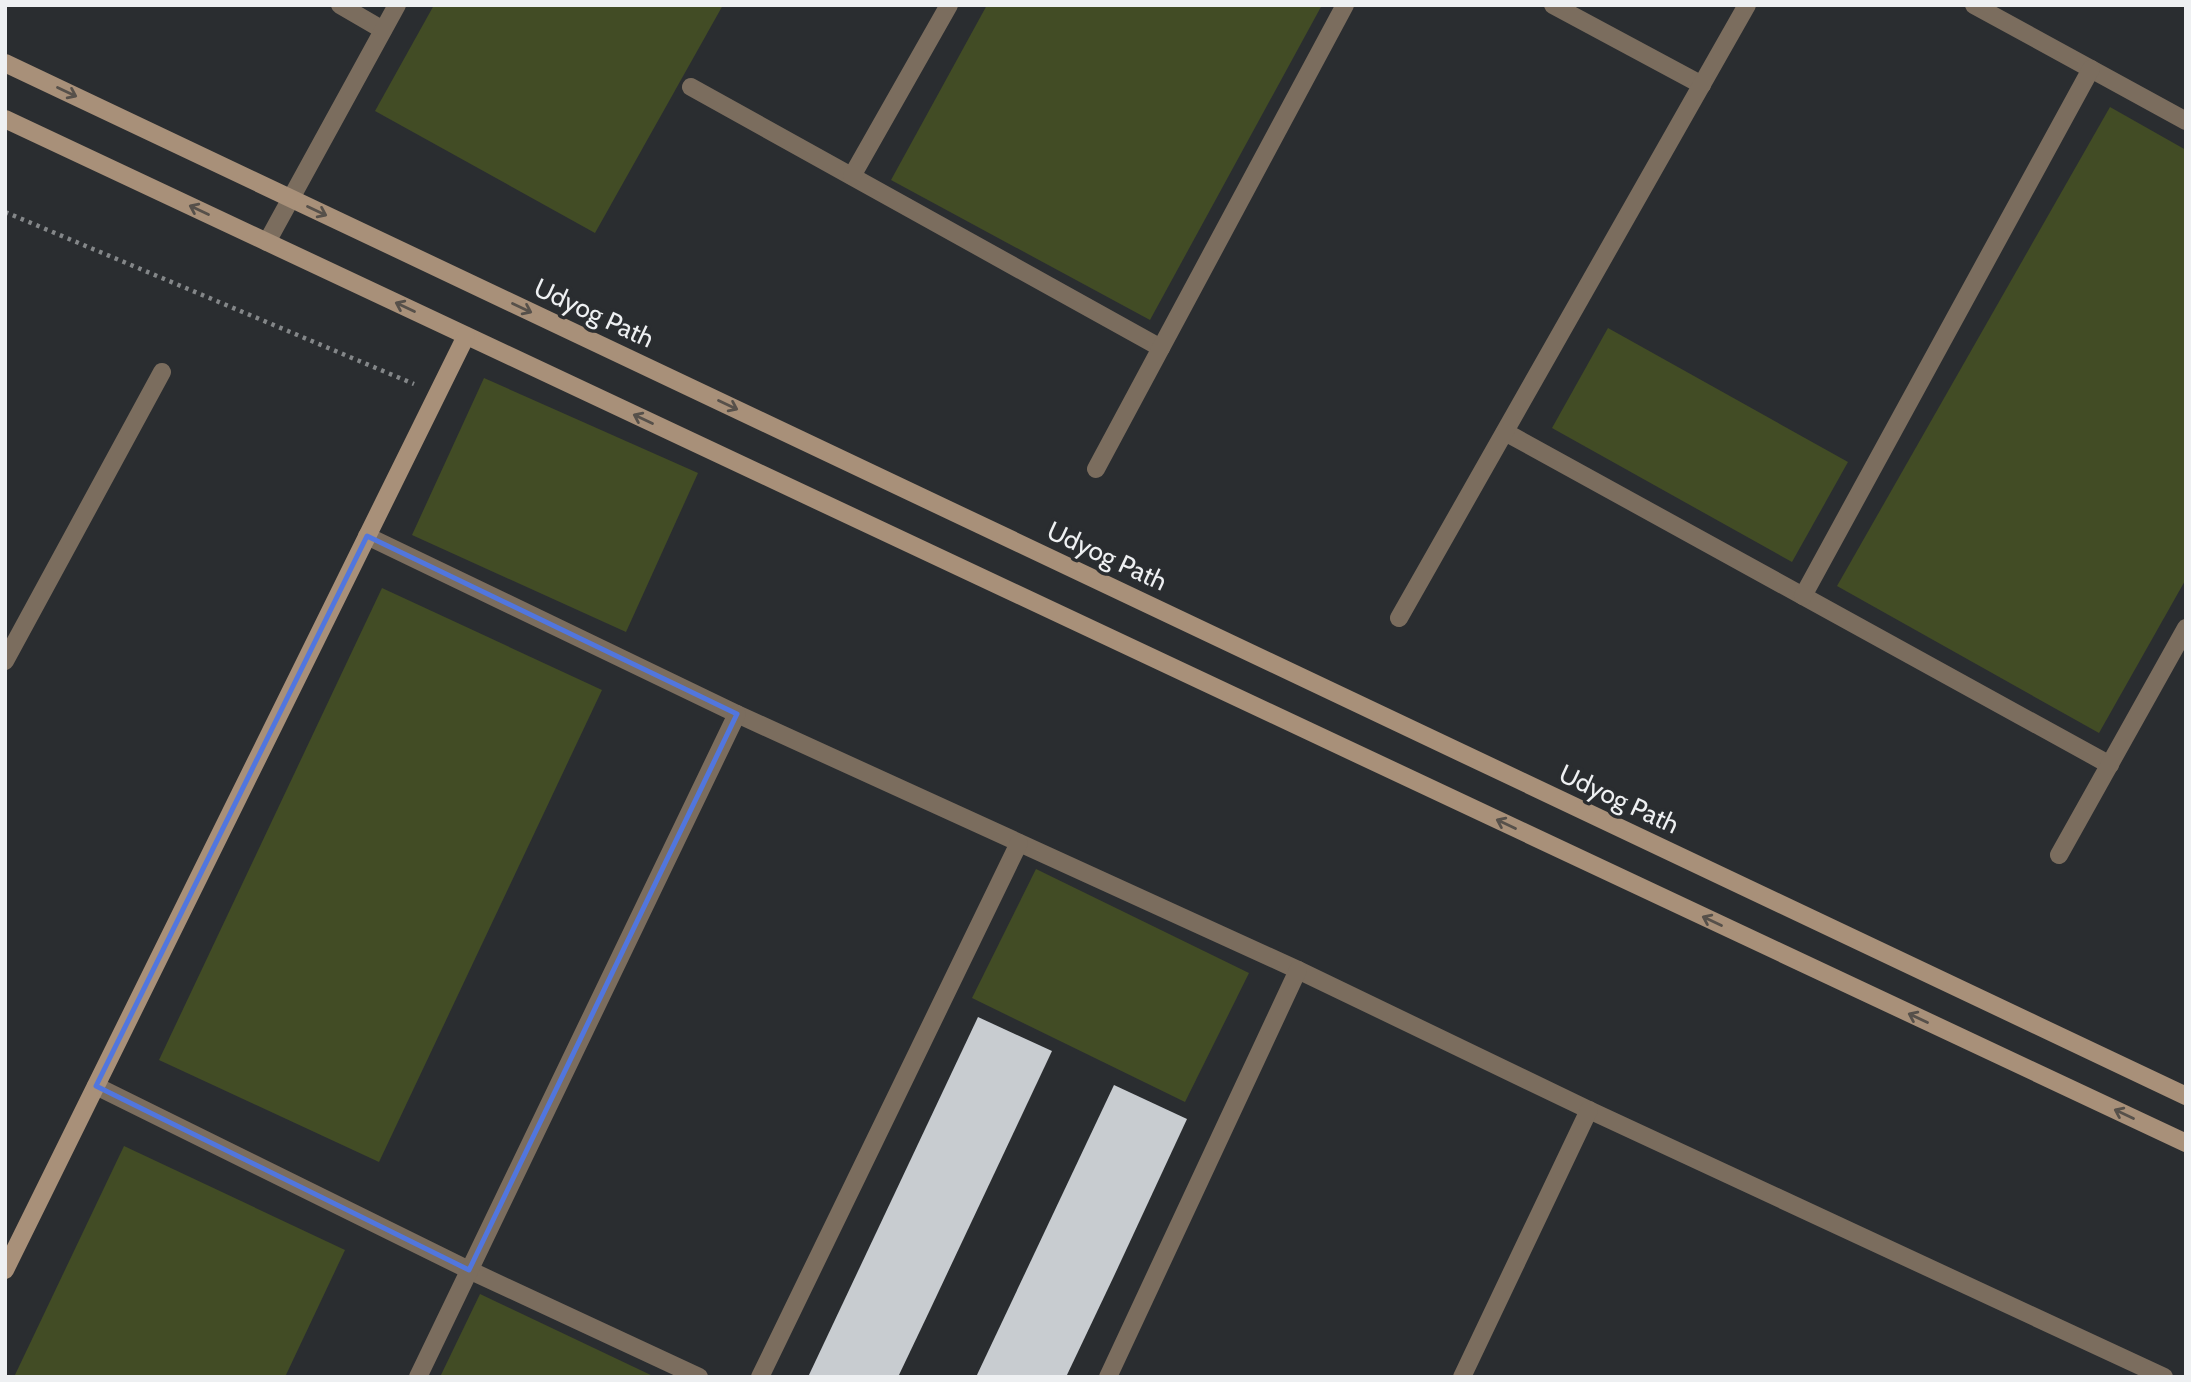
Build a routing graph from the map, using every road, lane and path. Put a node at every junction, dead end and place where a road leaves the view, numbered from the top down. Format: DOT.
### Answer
graph roads {
  1 [pos="340,5"];
  2 [pos="397,5"];
  3 [pos="949,5"];
  4 [pos="1345,5"];
  5 [pos="1553,5"];
  6 [pos="1747,5"];
  7 [pos="1974,5"];
  8 [pos="383,30"];
  9 [pos="5,63"];
  10 [pos="2091,69"];
  11 [pos="1702,85"];
  12 [pos="691,87"];
  13 [pos="5,119"];
  14 [pos="2186,121"];
  15 [pos="852,176"];
  16 [pos="291,198"];
  17 [pos="5,212"];
  18 [pos="267,242"];
  19 [pos="466,336"];
  20 [pos="1161,348"];
  21 [pos="162,372"];
  22 [pos="438,394"];
  23 [pos="1505,432"];
  24 [pos="1096,469"];
  25 [pos="367,536"];
  26 [pos="1803,596"];
  27 [pos="1399,618"];
  28 [pos="2186,628"];
  29 [pos="5,661"];
  30 [pos="737,714"];
  31 [pos="2110,765"];
  32 [pos="1019,843"];
  33 [pos="2059,855"];
  34 [pos="1298,970"];
  35 [pos="96,1086"];
  36 [pos="2186,1096"];
  37 [pos="1589,1110"];
  38 [pos="2186,1143"];
  39 [pos="5,1270"];
  40 [pos="469,1270"];
  41 [pos="418,1377"];
  42 [pos="699,1377"];
  43 [pos="760,1377"];
  44 [pos="1108,1377"];
  45 [pos="1462,1377"];
  46 [pos="2164,1377"];
  1 -- 8 [label="street"];
  2 -- 8 [label="street"];
  3 -- 15 [label="street"];
  4 -- 20 [label="street"];
  5 -- 11 [label="street"];
  6 -- 11 [label="street"];
  7 -- 10 [label="street"];
  8 -- 16 [label="street"];
  9 -- 16 [label="main road, Udyog Path, one-way"];
  10 -- 14 [label="street"];
  10 -- 26 [label="street"];
  11 -- 23 [label="street"];
  12 -- 15 [label="street"];
  18 -- 13 [label="main road, one-way"];
  15 -- 20 [label="street"];
  16 -- 18 [label="street"];
  16 -- 36 [label="main road, Udyog Path, one-way"];
  17 -- 22 [label="path"];
  19 -- 18 [label="main road, one-way"];
  19 -- 22 [label="main road"];
  38 -- 19 [label="main road, one-way"];
  20 -- 24 [label="street"];
  21 -- 29 [label="street"];
  22 -- 25 [label="main road"];
  23 -- 26 [label="street"];
  23 -- 27 [label="street"];
  25 -- 30 [label="street"];
  25 -- 35 [label="main road"];
  26 -- 31 [label="street"];
  28 -- 31 [label="street"];
  30 -- 32 [label="street"];
  30 -- 40 [label="street"];
  31 -- 33 [label="street"];
  32 -- 34 [label="street"];
  32 -- 43 [label="street"];
  34 -- 37 [label="street"];
  34 -- 44 [label="street"];
  35 -- 39 [label="main road"];
  35 -- 40 [label="street"];
  37 -- 45 [label="street"];
  37 -- 46 [label="street"];
  40 -- 41 [label="street"];
  40 -- 42 [label="street"];
}
